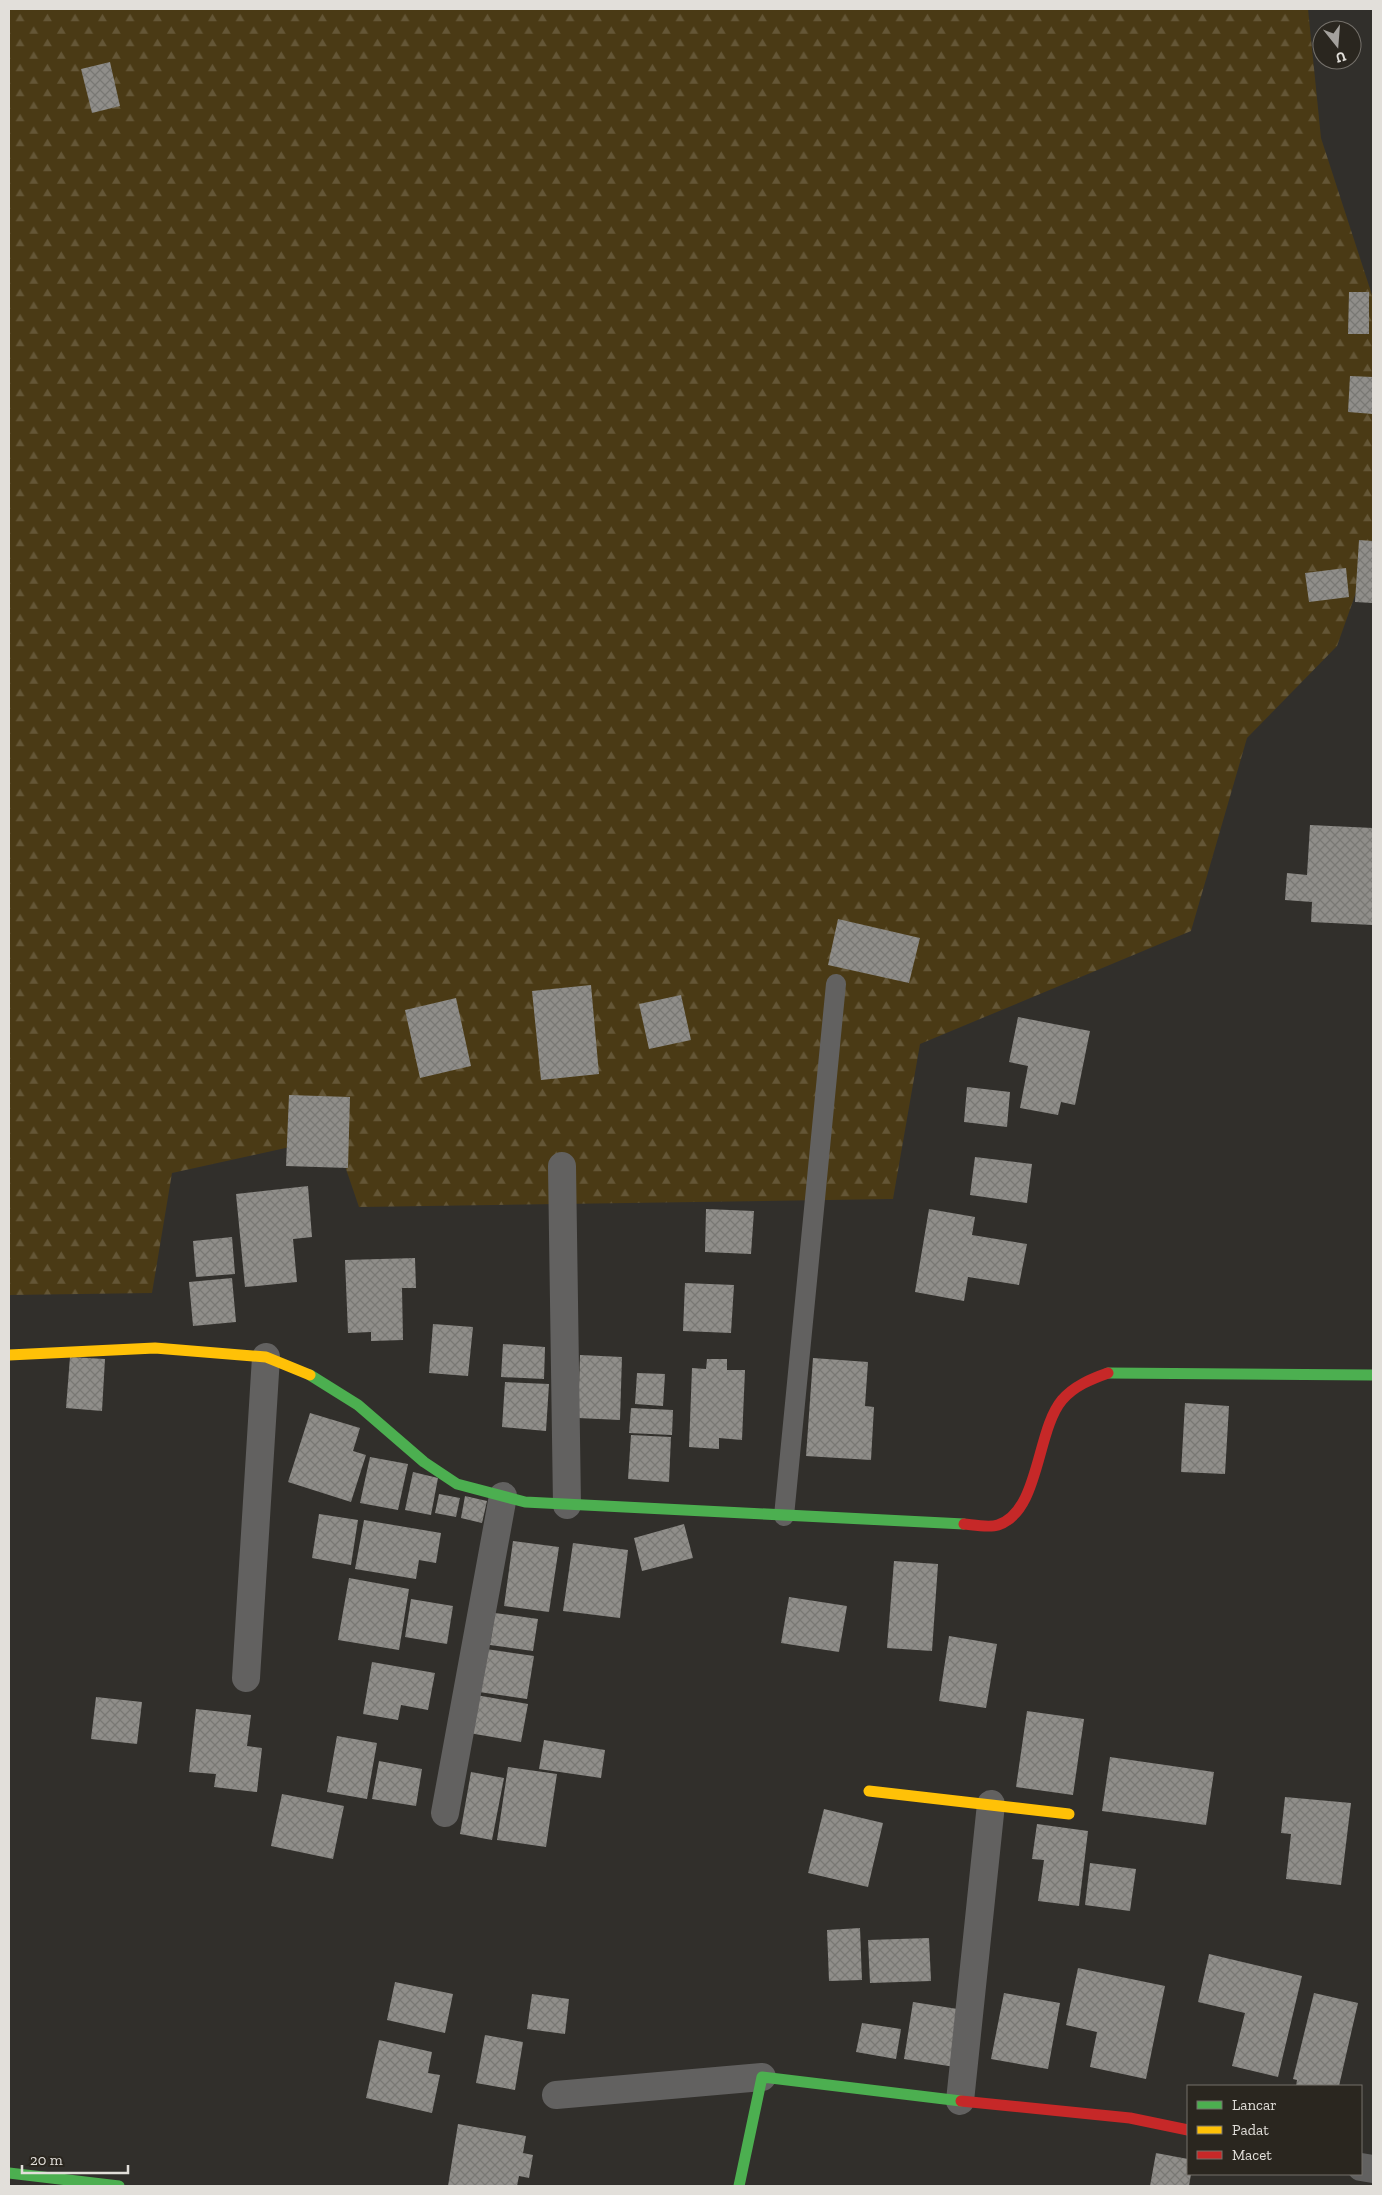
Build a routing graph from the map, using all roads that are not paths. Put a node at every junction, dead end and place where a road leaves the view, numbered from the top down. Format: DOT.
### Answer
graph roads {
  1 [pos="836,984"];
  2 [pos="562,1166"];
  3 [pos="9,1355"];
  4 [pos="266,1358"];
  5 [pos="1373,1374"];
  6 [pos="503,1496"];
  7 [pos="567,1505"];
  8 [pos="784,1516"];
  9 [pos="246,1678"];
  10 [pos="869,1791"];
  11 [pos="991,1804"];
  12 [pos="446,1813"];
  13 [pos="1068,1814"];
  14 [pos="762,2077"];
  15 [pos="556,2095"];
  16 [pos="960,2101"];
  17 [pos="1187,2130"];
  18 [pos="9,2173"];
  19 [pos="119,2186"];
  20 [pos="739,2186"];
  1 -- 8 [label="lane"];
  2 -- 7 [label="street"];
  3 -- 4 [label="street"];
  4 -- 6 [label="street"];
  4 -- 9 [label="street"];
  5 -- 8 [label="street"];
  6 -- 7 [label="street"];
  6 -- 12 [label="street"];
  7 -- 8 [label="street"];
  10 -- 11 [label="street"];
  11 -- 13 [label="street"];
  11 -- 16 [label="street"];
  14 -- 15 [label="street"];
  14 -- 16 [label="street"];
  14 -- 20 [label="street"];
  16 -- 17 [label="street"];
  18 -- 19 [label="street"];
}
